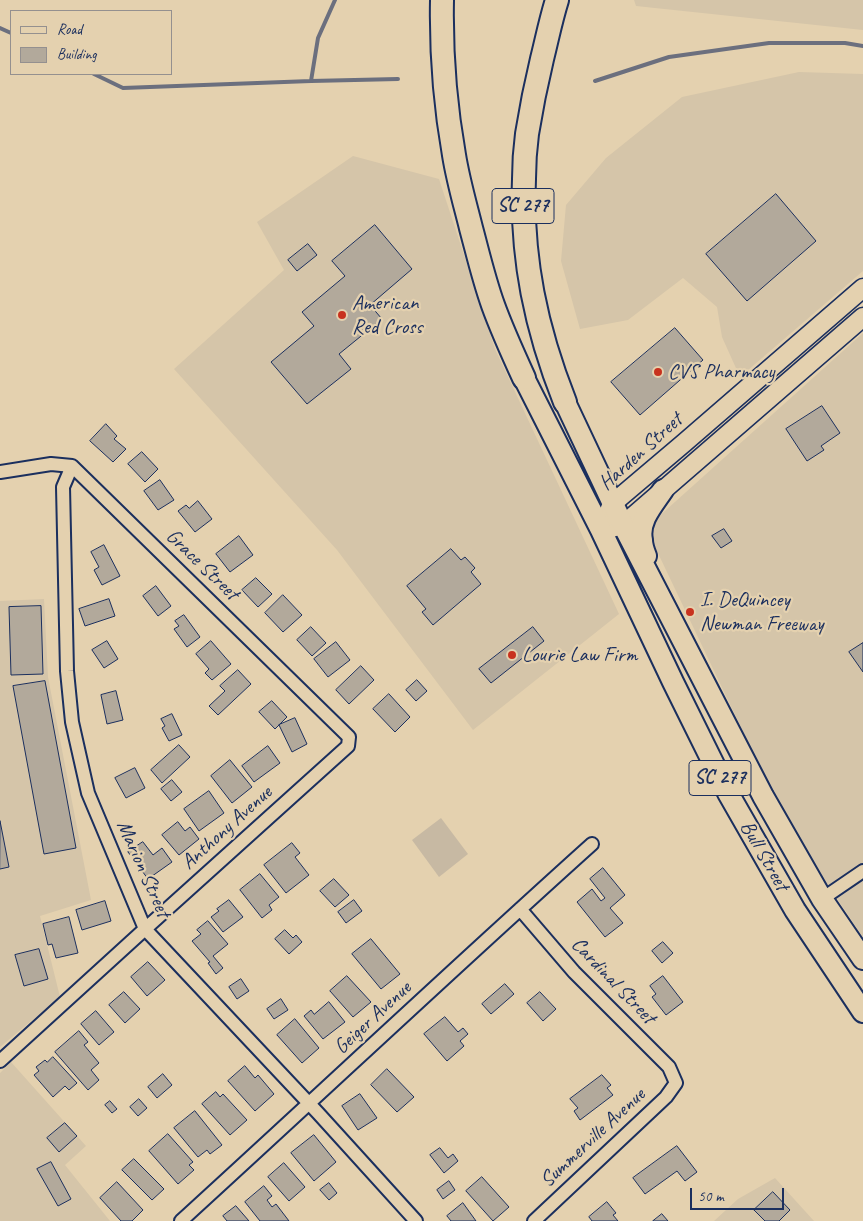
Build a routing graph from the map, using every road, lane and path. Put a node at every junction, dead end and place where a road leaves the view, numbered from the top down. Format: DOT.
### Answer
graph roads {
  1 [pos="442,0"];
  2 [pos="557,0"];
  3 [pos="863,288"];
  4 [pos="863,316"];
  5 [pos="524,378"];
  6 [pos="565,402"];
  7 [pos="72,466"];
  8 [pos="0,472"];
  9 [pos="663,490"];
  10 [pos="612,504"];
  11 [pos="623,525"];
  12 [pos="600,530"];
  13 [pos="654,584"];
  14 [pos="348,746"];
  15 [pos="592,844"];
  16 [pos="863,871"];
  17 [pos="822,899"];
  18 [pos="520,909"];
  19 [pos="145,928"];
  20 [pos="863,959"];
  21 [pos="863,1012"];
  22 [pos="0,1061"];
  23 [pos="676,1083"];
  24 [pos="309,1104"];
  25 [pos="181,1221"];
  26 [pos="416,1221"];
  27 [pos="534,1221"];
  1 -- 5 [label="highway, SC 277"];
  2 -- 6 [label="highway, SC 277"];
  3 -- 10 [label="main road, Harden Street"];
  4 -- 9 [label="main road, Harden Street"];
  5 -- 12 [label="highway, SC 277"];
  6 -- 10 [label="highway, SC 277"];
  7 -- 8 [label="street"];
  7 -- 14 [label="street, Grace Street"];
  7 -- 19 [label="street, Marion Street"];
  9 -- 11 [label="main road, Harden Street"];
  9 -- 13 [label="highway"];
  10 -- 11 [label="highway, Bull Street / SC 277"];
  10 -- 12 [label="main road, Harden Street"];
  11 -- 12 [label="main road, Harden Street"];
  11 -- 13 [label="highway, Bull Street / SC 277"];
  12 -- 21 [label="highway, Bull Street / SC 277"];
  13 -- 17 [label="highway, Bull Street / SC 277"];
  14 -- 19 [label="street, Anthony Avenue"];
  15 -- 18 [label="street, Geiger Avenue"];
  16 -- 17 [label="street"];
  17 -- 20 [label="highway, Bull Street / SC 277"];
  18 -- 23 [label="street, Cardinal Street"];
  18 -- 24 [label="street, Geiger Avenue"];
  19 -- 22 [label="street, Anthony Avenue"];
  19 -- 24 [label="street, Marion Street"];
  23 -- 27 [label="street, Summerville Avenue"];
  24 -- 25 [label="street, Geiger Avenue"];
  24 -- 26 [label="street, Marion Street"];
}
